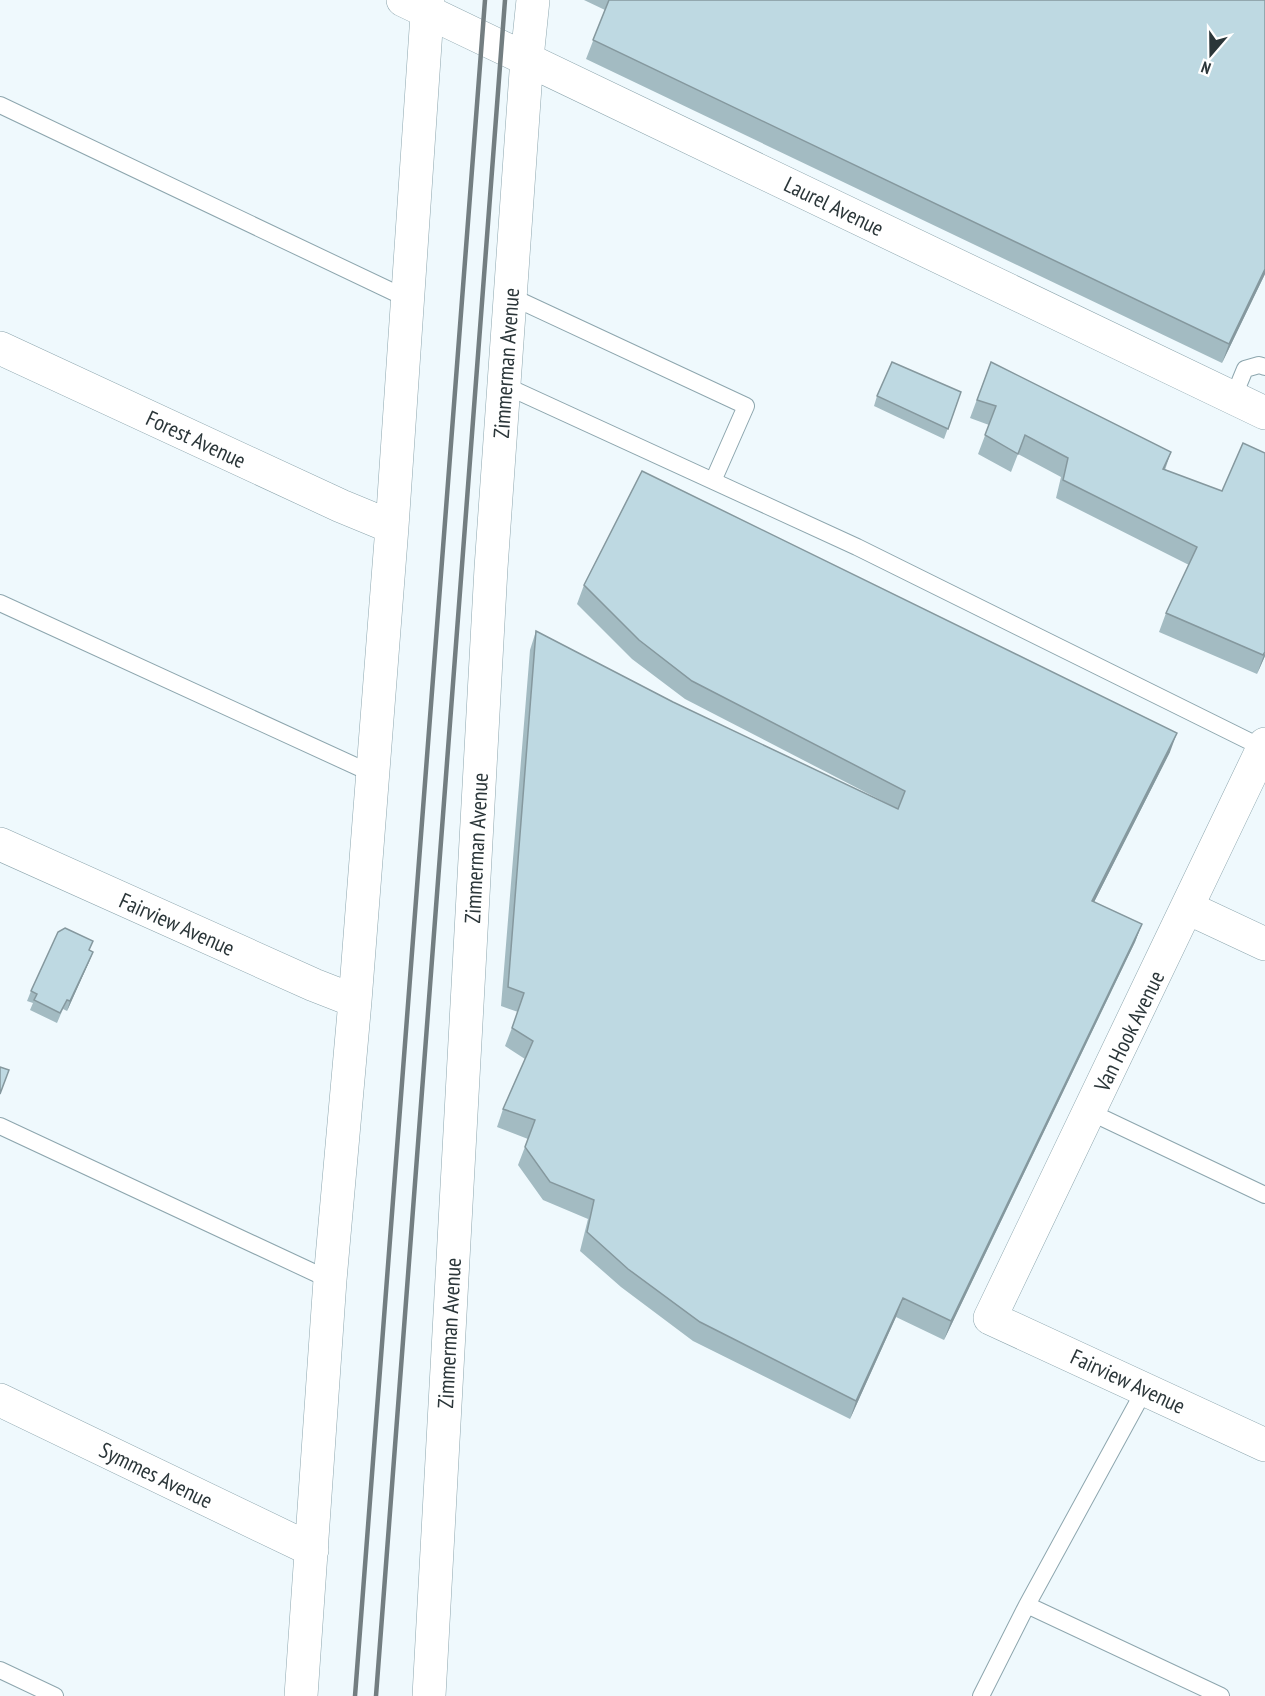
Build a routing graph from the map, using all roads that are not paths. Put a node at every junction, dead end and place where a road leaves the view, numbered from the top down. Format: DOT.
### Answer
graph roads {
  1 [pos="533,0"];
  2 [pos="419,4"];
  3 [pos="527,58"];
  4 [pos="0,105"];
  5 [pos="510,296"];
  6 [pos="408,299"];
  7 [pos="0,348"];
  8 [pos="1265,367"];
  9 [pos="504,385"];
  10 [pos="1233,398"];
  11 [pos="1265,413"];
  12 [pos="713,481"];
  13 [pos="392,527"];
  14 [pos="0,603"];
  15 [pos="1264,746"];
  16 [pos="373,774"];
  17 [pos="0,844"];
  18 [pos="1188,908"];
  19 [pos="1265,944"];
  20 [pos="355,1001"];
  21 [pos="1090,1112"];
  22 [pos="0,1126"];
  23 [pos="1265,1195"];
  24 [pos="330,1280"];
  25 [pos="990,1318"];
  26 [pos="1145,1389"];
  27 [pos="0,1400"];
  28 [pos="1265,1445"];
  29 [pos="312,1550"];
  30 [pos="1027,1605"];
  31 [pos="0,1670"];
  32 [pos="55,1696"];
  33 [pos="301,1696"];
  34 [pos="429,1696"];
  35 [pos="981,1696"];
  36 [pos="1221,1696"];
  1 -- 3 [label="street, Zimmerman Avenue"];
  2 -- 3 [label="street, Laurel Avenue"];
  2 -- 6 [label="street"];
  3 -- 5 [label="street, Zimmerman Avenue"];
  3 -- 10 [label="street, Laurel Avenue"];
  4 -- 6 [label="lane"];
  5 -- 9 [label="street, Zimmerman Avenue"];
  5 -- 12 [label="lane"];
  6 -- 13 [label="street"];
  7 -- 13 [label="street, Forest Avenue"];
  8 -- 10 [label="lane"];
  9 -- 12 [label="lane"];
  9 -- 34 [label="street, Zimmerman Avenue"];
  10 -- 11 [label="street, Laurel Avenue"];
  12 -- 15 [label="lane"];
  13 -- 16 [label="street"];
  14 -- 16 [label="lane"];
  15 -- 18 [label="street, Van Hook Avenue"];
  16 -- 20 [label="street"];
  17 -- 20 [label="street, Fairview Avenue"];
  18 -- 19 [label="street"];
  18 -- 21 [label="street, Van Hook Avenue"];
  20 -- 24 [label="street"];
  21 -- 23 [label="lane"];
  21 -- 25 [label="street, Van Hook Avenue"];
  22 -- 24 [label="lane"];
  24 -- 29 [label="street"];
  25 -- 26 [label="street, Fairview Avenue"];
  26 -- 28 [label="street, Fairview Avenue"];
  26 -- 30 [label="lane"];
  27 -- 29 [label="street, Symmes Avenue"];
  29 -- 33 [label="street"];
  30 -- 35 [label="lane"];
  30 -- 36 [label="lane"];
  31 -- 32 [label="lane"];
}
